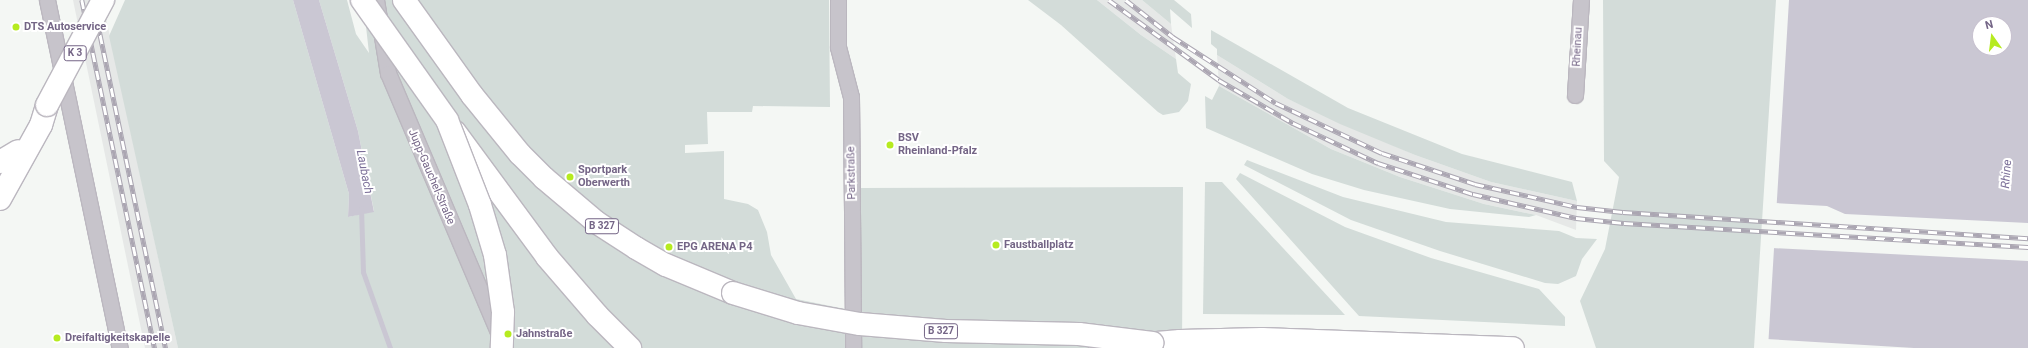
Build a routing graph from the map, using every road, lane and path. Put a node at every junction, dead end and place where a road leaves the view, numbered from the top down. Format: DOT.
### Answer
graph roads {
  1 [pos="47,0"];
  2 [pos="103,0"];
  3 [pos="362,0"];
  4 [pos="376,0"];
  5 [pos="404,0"];
  6 [pos="838,0"];
  7 [pos="1578,1"];
  8 [pos="1575,94"];
  9 [pos="47,105"];
  10 [pos="447,120"];
  11 [pos="9,157"];
  12 [pos="3,186"];
  13 [pos="0,216"];
  14 [pos="1152,343"];
  15 [pos="120,348"];
  16 [pos="503,348"];
  17 [pos="630,348"];
  18 [pos="853,348"];
  19 [pos="1100,348"];
  20 [pos="1513,348"];
  1 -- 15 [label="street"];
  2 -- 9 [label="main road, K 3, bridge"];
  3 -- 10 [label="main road, bridge"];
  4 -- 16 [label="street, Jupp-Gauchel-Straße"];
  5 -- 14 [label="main road, B 327, bridge"];
  6 -- 18 [label="street, Parkstraße"];
  7 -- 8 [label="street, Rheinau"];
  9 -- 11 [label="main road, K 3"];
  9 -- 12 [label="main road, K 3"];
  10 -- 16 [label="main road, bridge"];
  10 -- 17 [label="main road, bridge"];
  11 -- 12 [label="main road, K 3"];
  12 -- 13 [label="main road, K 3"];
  14 -- 19 [label="main road, B 327, bridge"];
  14 -- 20 [label="main road, B 327"];
}
